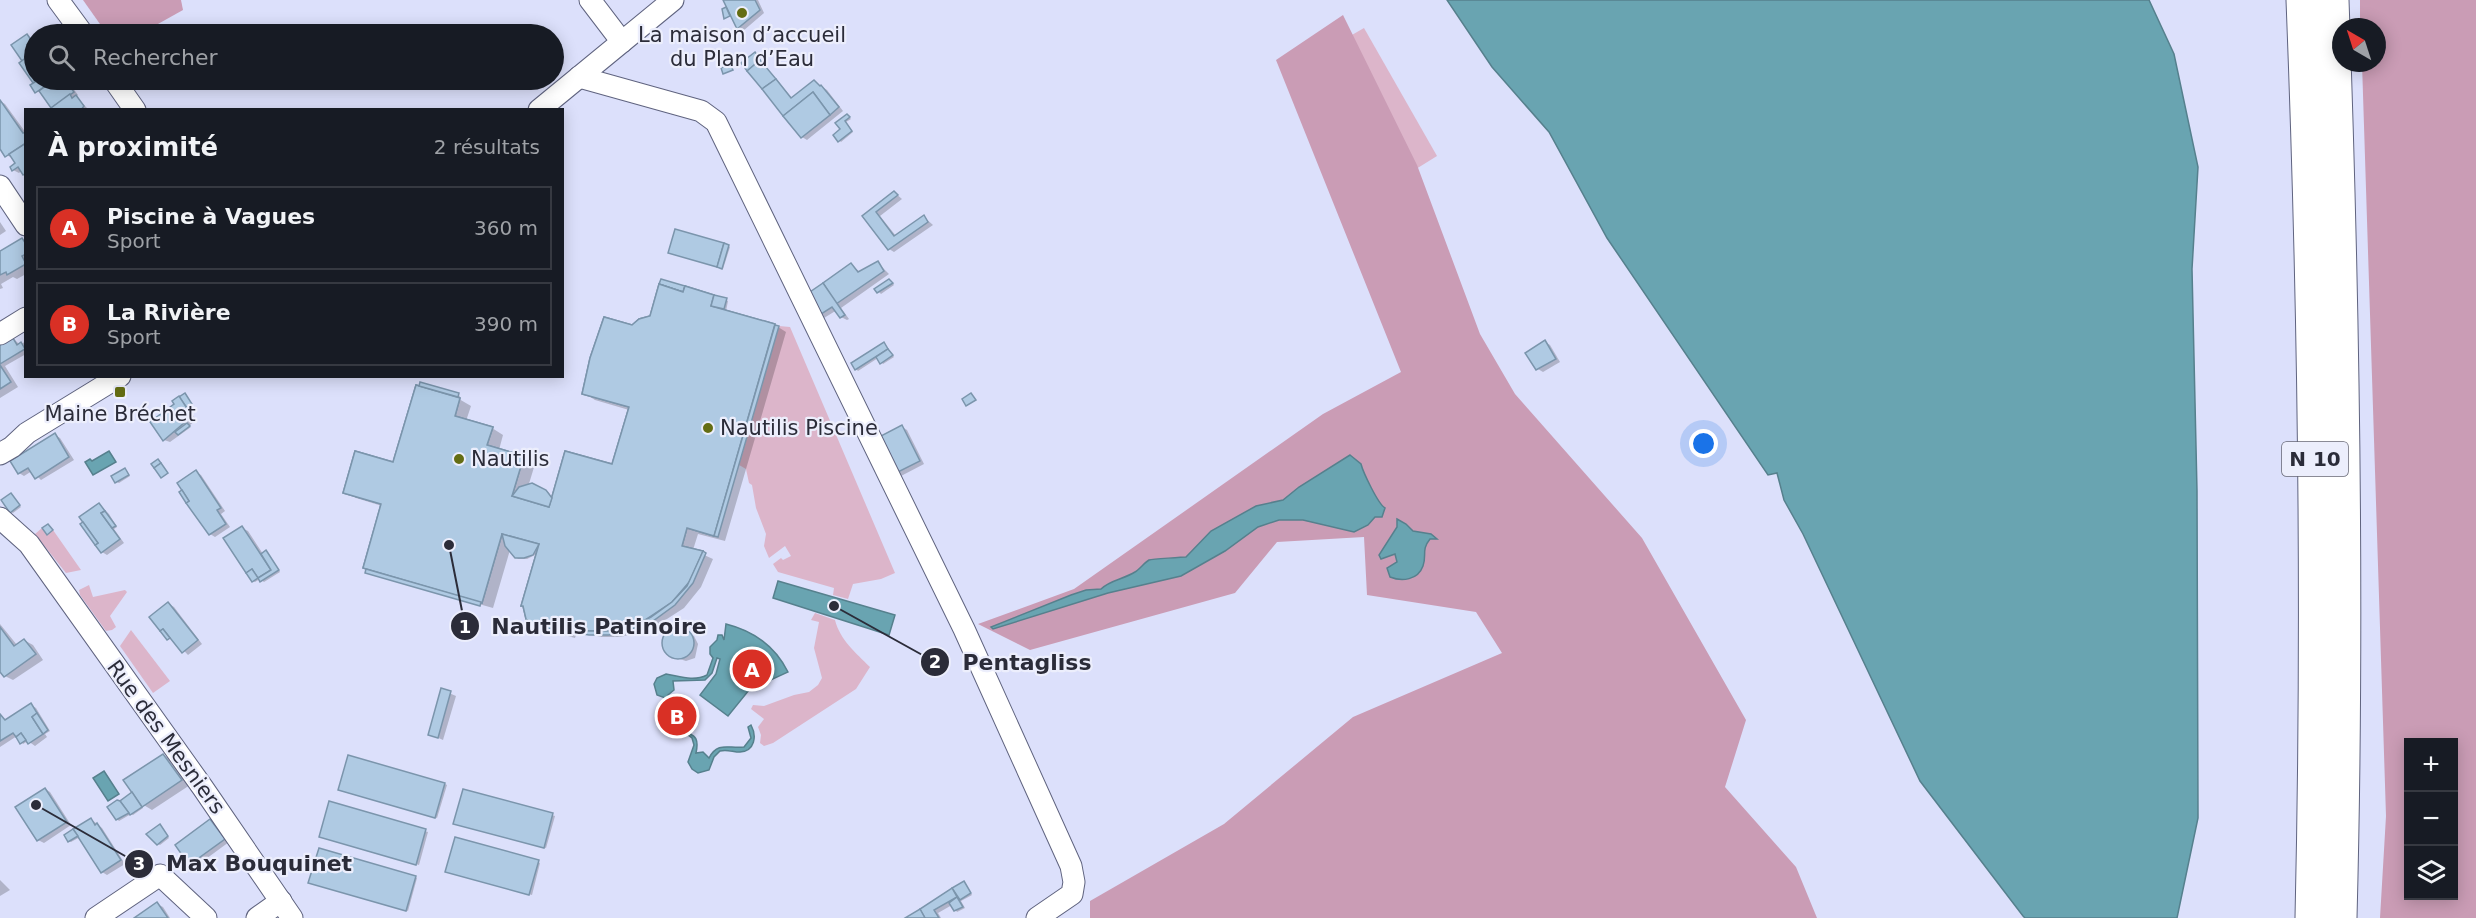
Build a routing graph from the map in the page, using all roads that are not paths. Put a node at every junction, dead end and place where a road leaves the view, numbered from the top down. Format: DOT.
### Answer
graph roads {
  1 [pos="58,0"];
  2 [pos="590,0"];
  3 [pos="674,0"];
  4 [pos="2303,0"];
  5 [pos="2332,0"];
  6 [pos="76,24"];
  7 [pos="622,42"];
  8 [pos="579,77"];
  9 [pos="564,89"];
  10 [pos="121,90"];
  11 [pos="563,90"];
  12 [pos="134,108"];
  13 [pos="541,108"];
  14 [pos="0,186"];
  15 [pos="24,222"];
  16 [pos="24,319"];
  17 [pos="0,334"];
  18 [pos="117,378"];
  19 [pos="27,433"];
  20 [pos="0,440"];
  21 [pos="0,454"];
  22 [pos="0,518"];
  23 [pos="0,534"];
  24 [pos="38,557"];
  25 [pos="287,910"];
  26 [pos="96,918"];
  27 [pos="206,918"];
  28 [pos="257,918"];
  29 [pos="1037,918"];
  30 [pos="2312,918"];
  31 [pos="2340,918"];
  1 -- 6 [label="street"];
  2 -- 7 [label="street"];
  3 -- 7 [label="street"];
  4 -- 30 [label="highway, N 10"];
  5 -- 31 [label="highway, N 10"];
  7 -- 8 [label="street"];
  8 -- 9 [label="street"];
  8 -- 29 [label="street"];
  10 -- 12 [label="street"];
  11 -- 13 [label="street"];
  14 -- 15 [label="street"];
  16 -- 17 [label="street"];
  18 -- 19 [label="street"];
  19 -- 20 [label="street"];
  19 -- 21 [label="street"];
  22 -- 24 [label="street, Rue des Mesniers"];
  23 -- 24 [label="street, Rue des Mesniers"];
  24 -- 25 [label="street, Rue des Mesniers"];
  25 -- 28 [label="street"];
  26 -- 27 [label="street"];
}
